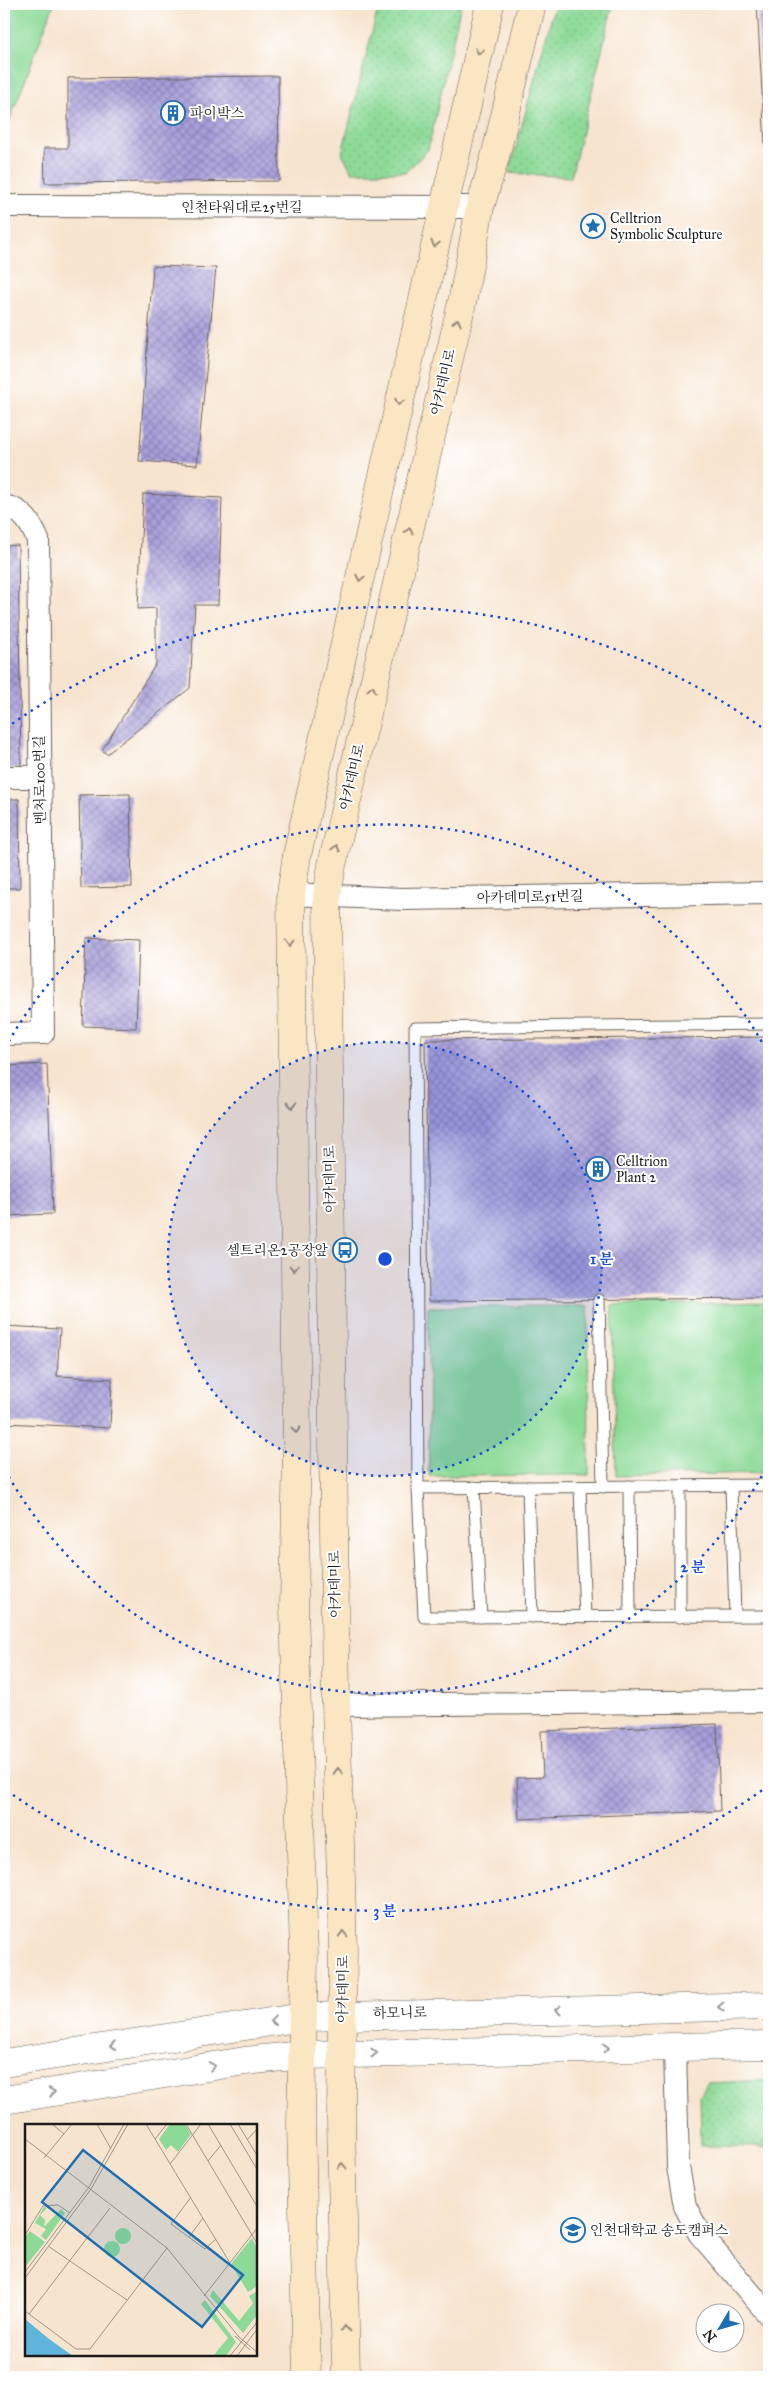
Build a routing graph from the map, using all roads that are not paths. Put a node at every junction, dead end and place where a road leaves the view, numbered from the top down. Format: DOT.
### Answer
graph roads {
  1 [pos="490,4"];
  2 [pos="532,4"];
  3 [pos="4,206"];
  4 [pos="442,207"];
  5 [pos="480,207"];
  6 [pos="4,506"];
  7 [pos="4,777"];
  8 [pos="40,777"];
  9 [pos="769,893"];
  10 [pos="291,894"];
  11 [pos="327,896"];
  12 [pos="769,1024"];
  13 [pos="4,1034"];
  14 [pos="599,1300"];
  15 [pos="769,1485"];
  16 [pos="603,1486"];
  17 [pos="629,1486"];
  18 [pos="680,1486"];
  19 [pos="731,1486"];
  20 [pos="474,1487"];
  21 [pos="528,1487"];
  22 [pos="580,1487"];
  23 [pos="418,1488"];
  24 [pos="735,1616"];
  25 [pos="769,1616"];
  26 [pos="481,1617"];
  27 [pos="532,1617"];
  28 [pos="585,1617"];
  29 [pos="630,1617"];
  30 [pos="680,1617"];
  31 [pos="769,1701"];
  32 [pos="336,1705"];
  33 [pos="769,2006"];
  34 [pos="342,2015"];
  35 [pos="303,2017"];
  36 [pos="769,2045"];
  37 [pos="675,2047"];
  38 [pos="342,2053"];
  39 [pos="302,2055"];
  40 [pos="4,2063"];
  41 [pos="4,2100"];
  42 [pos="769,2315"];
  43 [pos="307,2377"];
  44 [pos="346,2377"];
  1 -- 4 [label="main road, one-way"];
  2 -- 5 [label="main road, 아카데미로"];
  3 -- 4 [label="street, 인천타워대로25번길"];
  4 -- 5 [label="street, 인천타워대로25번길"];
  4 -- 10 [label="main road, one-way"];
  11 -- 5 [label="main road, 아카데미로, one-way"];
  6 -- 8 [label="street, 벤처로100번길"];
  7 -- 8 [label="street"];
  8 -- 13 [label="street, 벤처로100번길"];
  9 -- 11 [label="street, 아카데미로51번길"];
  10 -- 11 [label="street, 아카데미로51번길"];
  10 -- 35 [label="main road, one-way"];
  11 -- 32 [label="main road, 아카데미로"];
  12 -- 23 [label="lane"];
  14 -- 16 [label="lane"];
  15 -- 19 [label="lane"];
  16 -- 17 [label="lane"];
  16 -- 22 [label="lane"];
  17 -- 18 [label="lane"];
  17 -- 29 [label="lane"];
  18 -- 19 [label="lane"];
  18 -- 30 [label="lane"];
  19 -- 24 [label="lane"];
  20 -- 21 [label="lane"];
  20 -- 23 [label="lane"];
  20 -- 26 [label="lane"];
  21 -- 22 [label="lane"];
  21 -- 27 [label="lane"];
  22 -- 28 [label="lane"];
  23 -- 26 [label="lane"];
  24 -- 25 [label="lane"];
  24 -- 30 [label="lane"];
  26 -- 27 [label="lane"];
  27 -- 28 [label="lane"];
  28 -- 29 [label="lane"];
  29 -- 30 [label="lane"];
  31 -- 32 [label="street"];
  34 -- 32 [label="main road, 아카데미로, one-way"];
  33 -- 34 [label="street, 하모니로, one-way"];
  34 -- 35 [label="street, 하모니로"];
  34 -- 38 [label="main road, 아카데미로"];
  35 -- 39 [label="main road"];
  35 -- 40 [label="street, 하모니로, one-way"];
  36 -- 37 [label="street"];
  38 -- 37 [label="street, one-way"];
  37 -- 42 [label="street"];
  38 -- 39 [label="street"];
  44 -- 38 [label="main road, 아카데미로, one-way"];
  41 -- 39 [label="street, one-way"];
  39 -- 43 [label="main road"];
}
